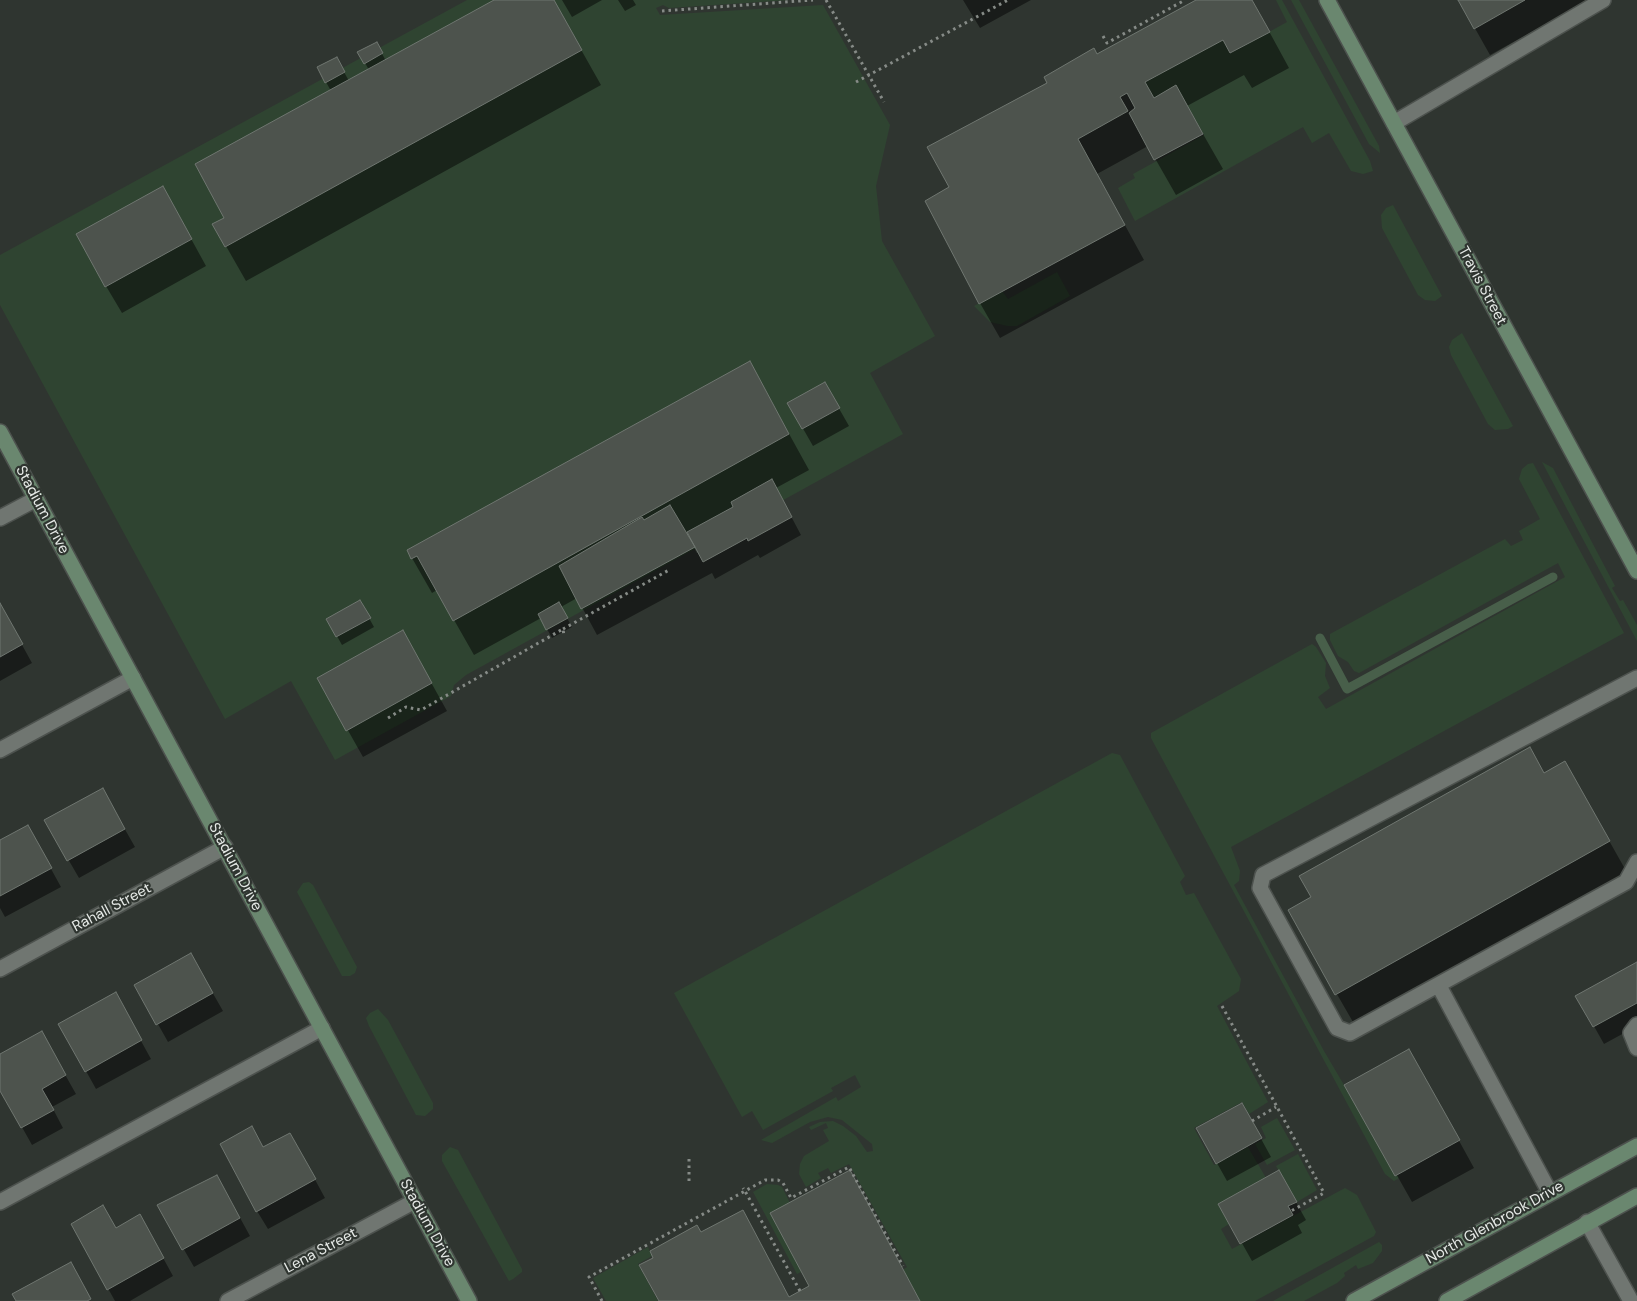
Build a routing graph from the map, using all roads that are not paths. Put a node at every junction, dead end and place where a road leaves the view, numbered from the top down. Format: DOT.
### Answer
graph roads {
  1 [pos="1327,0"];
  2 [pos="1603,0"];
  3 [pos="1394,123"];
  4 [pos="0,432"];
  5 [pos="36,499"];
  6 [pos="0,518"];
  7 [pos="1637,571"];
  8 [pos="133,678"];
  9 [pos="1637,678"];
  10 [pos="0,750"];
  11 [pos="224,847"];
  12 [pos="1637,862"];
  13 [pos="0,969"];
  14 [pos="1439,986"];
  15 [pos="1637,1025"];
  16 [pos="322,1028"];
  17 [pos="1637,1048"];
  18 [pos="1637,1146"];
  19 [pos="1550,1193"];
  20 [pos="1637,1196"];
  21 [pos="415,1201"];
  22 [pos="0,1202"];
  23 [pos="1587,1222"];
  24 [pos="1363,1299"];
  25 [pos="228,1301"];
  26 [pos="470,1301"];
  27 [pos="1447,1301"];
  28 [pos="1631,1301"];
  1 -- 3 [label="street, Travis Street"];
  2 -- 3 [label="street"];
  3 -- 7 [label="street, Travis Street"];
  4 -- 5 [label="street, Stadium Drive"];
  5 -- 6 [label="street"];
  5 -- 8 [label="street, Stadium Drive"];
  8 -- 10 [label="street"];
  8 -- 11 [label="street, Stadium Drive"];
  9 -- 14 [label="street"];
  11 -- 13 [label="street, Rahall Street"];
  11 -- 16 [label="street, Stadium Drive"];
  12 -- 14 [label="street"];
  14 -- 19 [label="street"];
  15 -- 17 [label="street"];
  16 -- 21 [label="street, Stadium Drive"];
  16 -- 22 [label="street"];
  18 -- 19 [label="street, North Glenbrook Drive"];
  19 -- 24 [label="street, North Glenbrook Drive"];
  20 -- 23 [label="street"];
  21 -- 25 [label="street, Lena Street"];
  21 -- 26 [label="street, Stadium Drive"];
  23 -- 27 [label="street"];
  23 -- 28 [label="street"];
}
